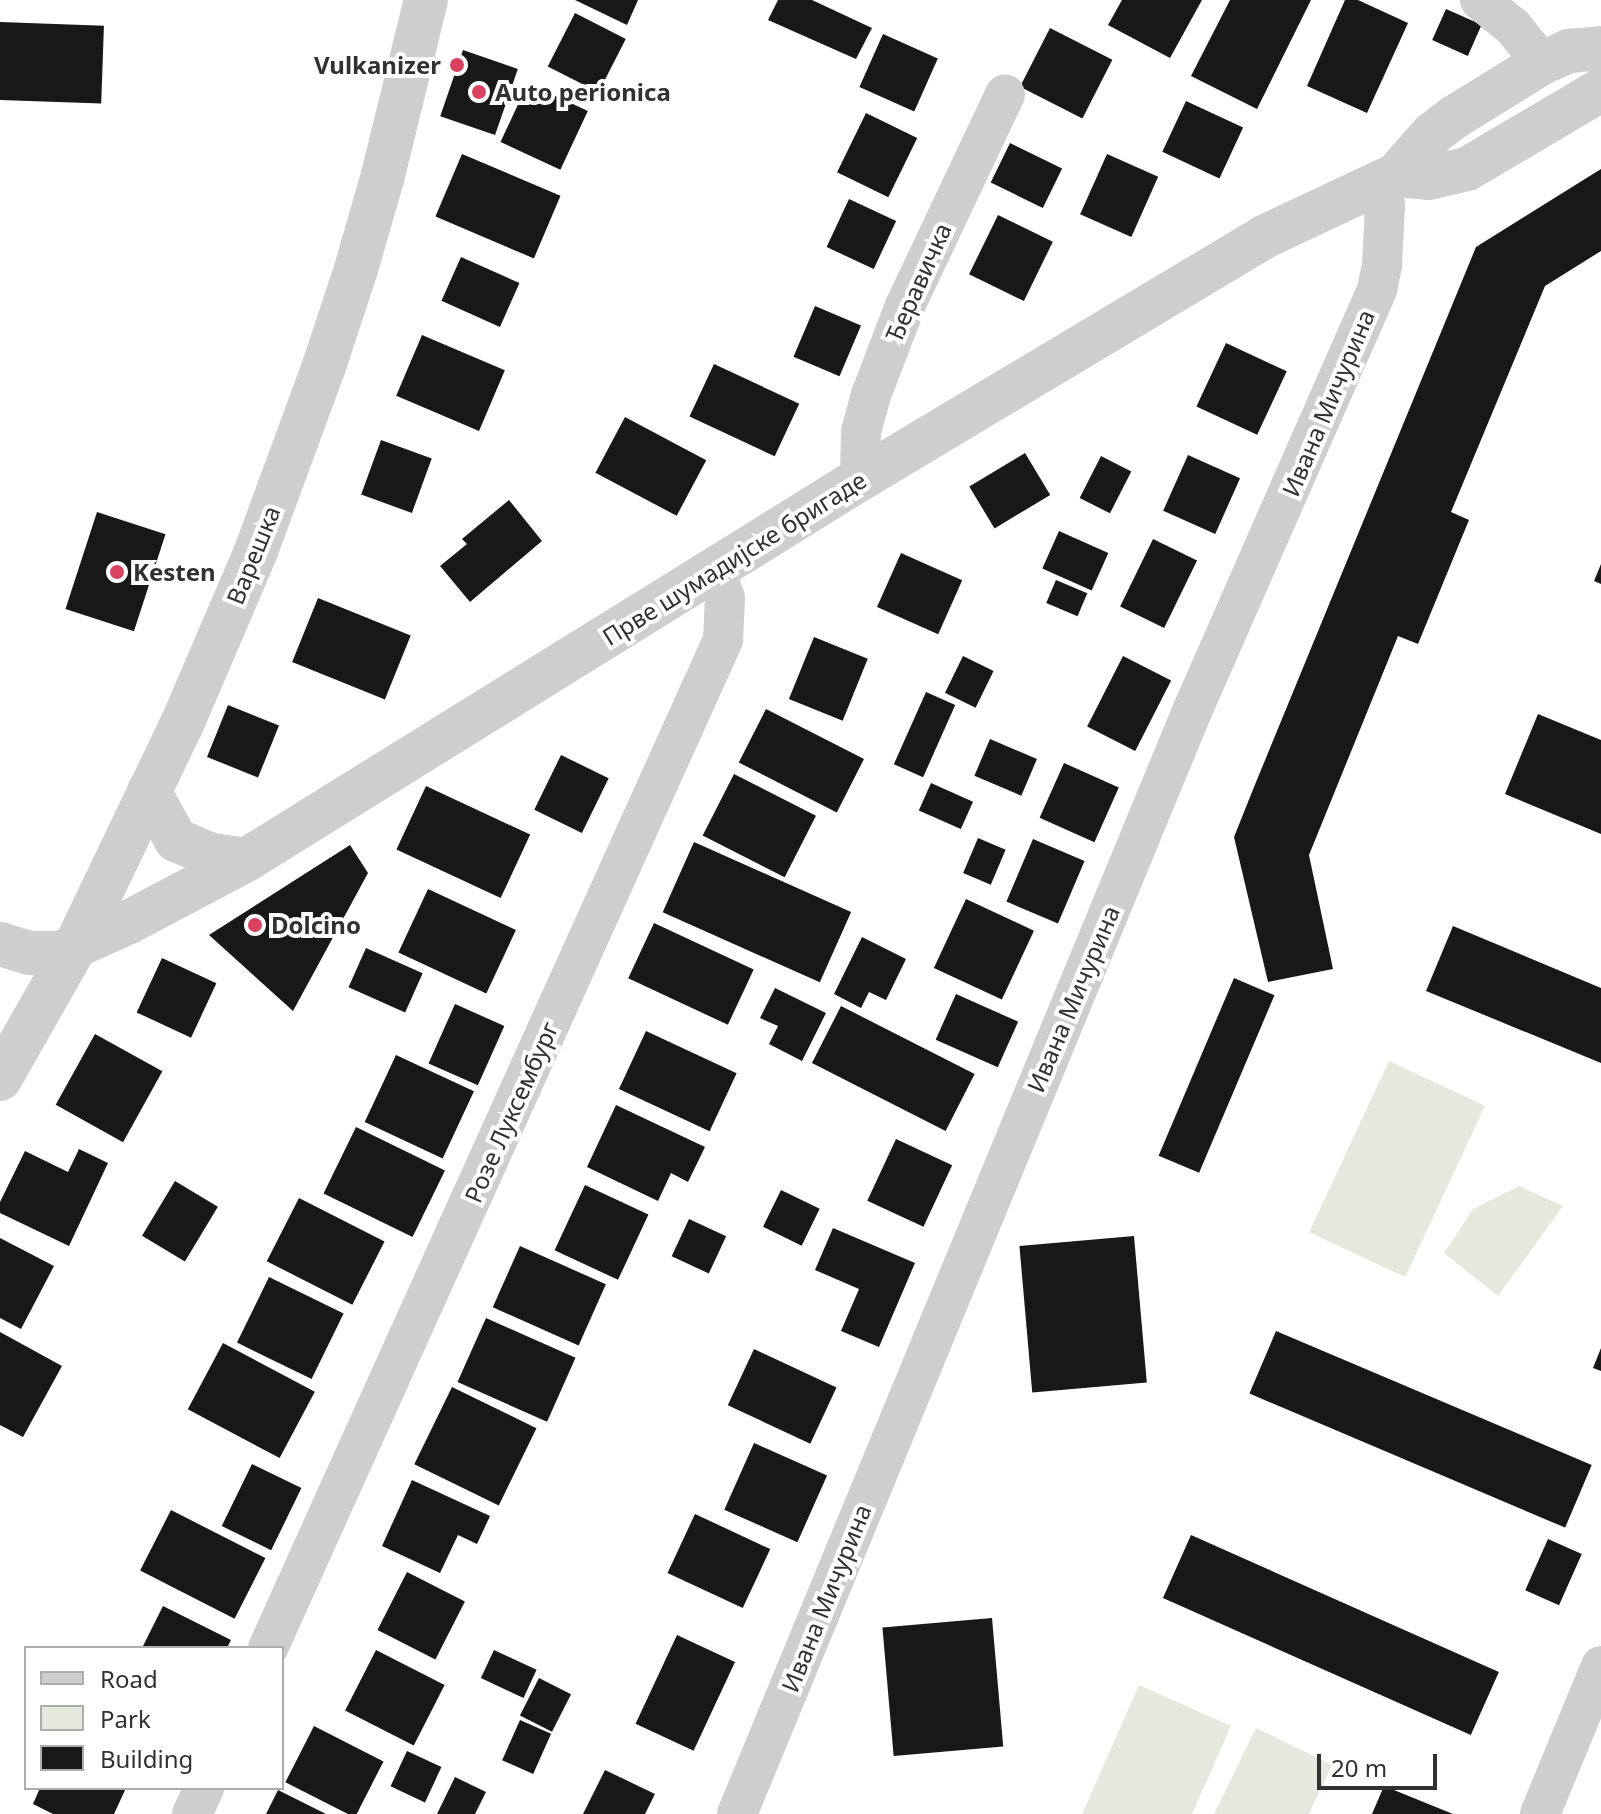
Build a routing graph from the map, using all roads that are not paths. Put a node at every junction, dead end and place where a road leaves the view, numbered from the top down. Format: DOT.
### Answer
graph roads {
  1 [pos="426,0"];
  2 [pos="1480,0"];
  3 [pos="1601,48"];
  4 [pos="1542,63"];
  5 [pos="1601,90"];
  6 [pos="1005,94"];
  7 [pos="1389,178"];
  8 [pos="860,479"];
  9 [pos="715,570"];
  10 [pos="149,791"];
  11 [pos="246,860"];
  12 [pos="0,944"];
  13 [pos="75,947"];
  14 [pos="0,1079"];
  15 [pos="269,1646"];
  16 [pos="1601,1666"];
  17 [pos="203,1790"];
  18 [pos="192,1814"];
  19 [pos="737,1814"];
  20 [pos="1540,1814"];
  1 -- 10 [label="street, Варешка"];
  2 -- 4 [label="street"];
  3 -- 4 [label="street, Прве шумадијске бригаде"];
  4 -- 7 [label="street, Прве шумадијске бригаде"];
  5 -- 7 [label="street, Прве шумадијске бригаде"];
  6 -- 8 [label="street, Ђеравичка"];
  7 -- 8 [label="street, Прве шумадијске бригаде"];
  7 -- 19 [label="street, Ивана Мичурина"];
  8 -- 9 [label="street, Прве шумадијске бригаде"];
  9 -- 11 [label="street, Прве шумадијске бригаде"];
  9 -- 15 [label="street, Розе Луксембург"];
  10 -- 11 [label="street"];
  10 -- 13 [label="street, Варешка"];
  11 -- 13 [label="street, Прве шумадијске бригаде"];
  12 -- 13 [label="street, Прве шумадијске бригаде"];
  13 -- 14 [label="street, Варешка"];
  16 -- 20 [label="street"];
  17 -- 18 [label="street"];
}
